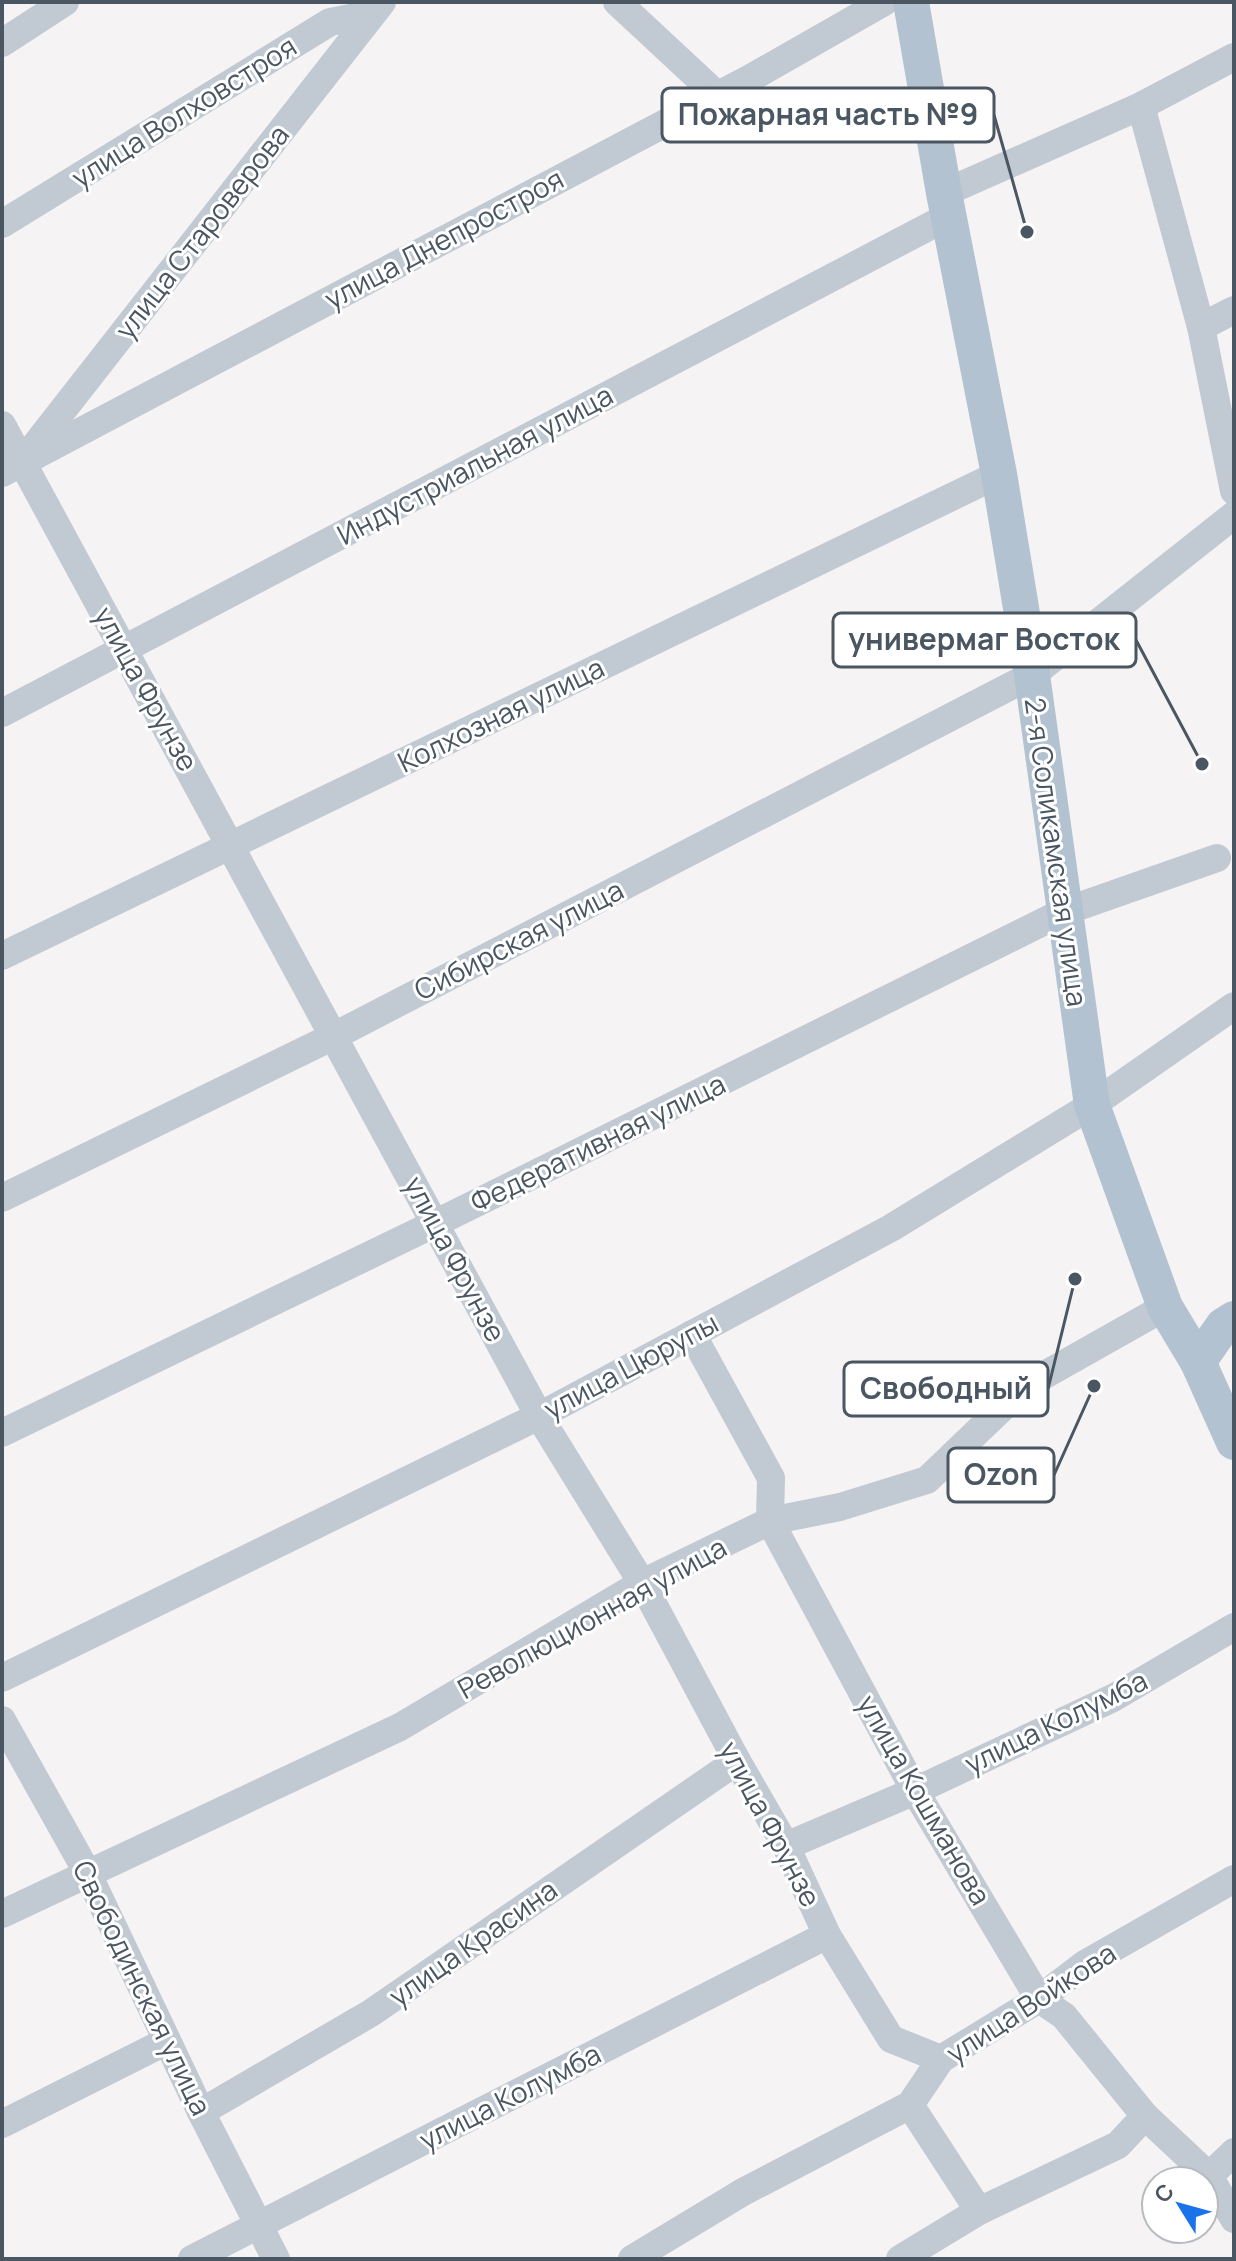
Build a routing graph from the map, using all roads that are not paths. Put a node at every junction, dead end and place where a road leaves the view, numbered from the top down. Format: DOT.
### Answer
graph roads {
  1 [pos="65,2"];
  2 [pos="617,2"];
  3 [pos="884,2"];
  4 [pos="911,2"];
  5 [pos="376,8"];
  6 [pos="2,43"];
  7 [pos="1234,57"];
  8 [pos="716,94"];
  9 [pos="1141,106"];
  10 [pos="946,204"];
  11 [pos="2,224"];
  12 [pos="1234,310"];
  13 [pos="1201,327"];
  14 [pos="2,425"];
  15 [pos="12,467"];
  16 [pos="999,474"];
  17 [pos="1234,491"];
  18 [pos="1234,515"];
  19 [pos="124,650"];
  20 [pos="1032,675"];
  21 [pos="2,713"];
  22 [pos="231,846"];
  23 [pos="1217,858"];
  24 [pos="1063,912"];
  25 [pos="2,956"];
  26 [pos="1234,1006"];
  27 [pos="334,1036"];
  28 [pos="1092,1105"];
  29 [pos="2,1198"];
  30 [pos="436,1223"];
  31 [pos="1165,1307"];
  32 [pos="1234,1319"];
  33 [pos="692,1334"];
  34 [pos="1198,1362"];
  35 [pos="539,1416"];
  36 [pos="2,1433"];
  37 [pos="1234,1442"];
  38 [pos="770,1521"];
  39 [pos="642,1583"];
  40 [pos="1234,1627"];
  41 [pos="2,1678"];
  42 [pos="2,1720"];
  43 [pos="737,1761"];
  44 [pos="915,1791"];
  45 [pos="786,1846"];
  46 [pos="87,1872"];
  47 [pos="1234,1879"];
  48 [pos="2,1914"];
  49 [pos="827,1935"];
  50 [pos="1039,1999"];
  51 [pos="167,2041"];
  52 [pos="941,2059"];
  53 [pos="910,2105"];
  54 [pos="201,2112"];
  55 [pos="1145,2116"];
  56 [pos="2,2124"];
  57 [pos="1197,2165"];
  58 [pos="1220,2195"];
  59 [pos="979,2211"];
  60 [pos="1234,2219"];
  61 [pos="260,2225"];
  62 [pos="192,2259"];
  63 [pos="276,2259"];
  64 [pos="632,2259"];
  65 [pos="900,2259"];
  1 -- 6 [label="street"];
  2 -- 8 [label="street"];
  3 -- 8 [label="street, улица Днепростроя"];
  4 -- 10 [label="main road, 2-я Соликамская улица"];
  5 -- 11 [label="street, улица Волховстроя"];
  5 -- 15 [label="street, улица Староверова"];
  7 -- 9 [label="street, Индустриальная улица"];
  8 -- 15 [label="street, улица Днепростроя"];
  9 -- 10 [label="street, Индустриальная улица"];
  9 -- 13 [label="street"];
  10 -- 16 [label="main road, 2-я Соликамская улица"];
  10 -- 19 [label="street, Индустриальная улица"];
  12 -- 13 [label="street"];
  13 -- 17 [label="street"];
  14 -- 15 [label="street, улица Фрунзе"];
  15 -- 19 [label="street, улица Фрунзе"];
  16 -- 20 [label="main road, 2-я Соликамская улица"];
  16 -- 22 [label="street, Колхозная улица"];
  18 -- 20 [label="street, Сибирская улица"];
  19 -- 21 [label="street, Индустриальная улица"];
  19 -- 22 [label="street, улица Фрунзе"];
  20 -- 24 [label="main road, 2-я Соликамская улица"];
  20 -- 27 [label="street, Сибирская улица"];
  22 -- 25 [label="street, Колхозная улица"];
  22 -- 27 [label="street, улица Фрунзе"];
  23 -- 24 [label="street, Федеративная улица"];
  24 -- 28 [label="main road, 2-я Соликамская улица"];
  24 -- 30 [label="street, Федеративная улица"];
  26 -- 28 [label="street, улица Цюрупы"];
  27 -- 29 [label="street, Сибирская улица"];
  27 -- 30 [label="street, улица Фрунзе"];
  28 -- 31 [label="main road, 2-я Соликамская улица"];
  28 -- 33 [label="street, улица Цюрупы"];
  30 -- 35 [label="street, улица Фрунзе"];
  30 -- 36 [label="street, Федеративная улица"];
  31 -- 34 [label="main road, 2-я Соликамская улица"];
  31 -- 38 [label="street, Революционная улица"];
  32 -- 34 [label="main road"];
  33 -- 35 [label="street, улица Цюрупы"];
  33 -- 38 [label="street, улица Кошманова"];
  34 -- 37 [label="main road, 2-я Соликамская улица"];
  35 -- 39 [label="street, улица Фрунзе"];
  35 -- 41 [label="street, улица Цюрупы"];
  38 -- 39 [label="street, Революционная улица"];
  38 -- 44 [label="street, улица Кошманова"];
  39 -- 43 [label="street, улица Фрунзе"];
  39 -- 46 [label="street, Революционная улица"];
  40 -- 44 [label="street, улица Колумба"];
  42 -- 46 [label="street, Свободинская улица"];
  43 -- 45 [label="street, улица Фрунзе"];
  43 -- 54 [label="street, улица Красина"];
  44 -- 45 [label="street, улица Колумба"];
  44 -- 50 [label="street, улица Кошманова"];
  45 -- 49 [label="street, улица Фрунзе"];
  46 -- 48 [label="street, Революционная улица"];
  46 -- 51 [label="street, Свободинская улица"];
  47 -- 50 [label="street, улица Войкова"];
  49 -- 52 [label="street, улица Фрунзе"];
  49 -- 61 [label="street, улица Колумба"];
  50 -- 52 [label="street, улица Войкова"];
  50 -- 55 [label="street, улица Кошманова"];
  51 -- 54 [label="street, Свободинская улица"];
  51 -- 56 [label="street"];
  52 -- 53 [label="street, улица Войкова"];
  53 -- 59 [label="street"];
  53 -- 64 [label="street, улица Войкова"];
  54 -- 61 [label="street, Свободинская улица"];
  55 -- 57 [label="street, улица Кошманова"];
  55 -- 59 [label="street"];
  58 -- 60 [label="street, улица Кошманова"];
  59 -- 65 [label="street"];
  61 -- 62 [label="street, улица Колумба"];
  61 -- 63 [label="street, Свободинская улица"];
}
